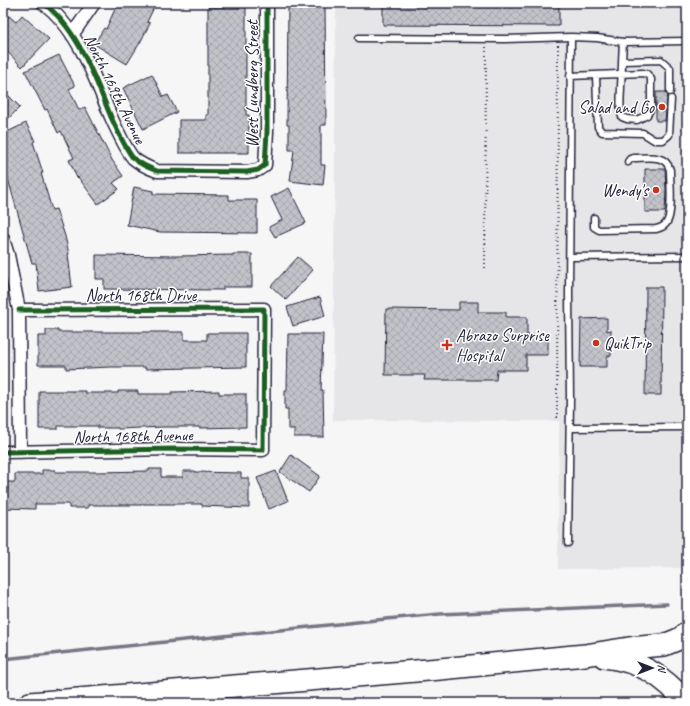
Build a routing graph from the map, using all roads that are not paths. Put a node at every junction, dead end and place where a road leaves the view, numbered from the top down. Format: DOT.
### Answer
graph roads {
  1 [pos="43,3"];
  2 [pos="94,3"];
  3 [pos="267,3"];
  4 [pos="72,35"];
  5 [pos="571,37"];
  6 [pos="359,38"];
  7 [pos="687,41"];
  8 [pos="623,42"];
  9 [pos="622,61"];
  10 [pos="622,74"];
  11 [pos="570,76"];
  12 [pos="596,76"];
  13 [pos="670,92"];
  14 [pos="670,99"];
  15 [pos="628,162"];
  16 [pos="265,165"];
  17 [pos="594,218"];
  18 [pos="3,239"];
  19 [pos="687,256"];
  20 [pos="570,257"];
  21 [pos="19,310"];
  22 [pos="687,427"];
  23 [pos="570,428"];
  24 [pos="263,450"];
  25 [pos="3,452"];
  26 [pos="20,452"];
  27 [pos="568,543"];
  28 [pos="687,633"];
  29 [pos="585,655"];
  30 [pos="30,703"];
  31 [pos="687,703"];
  1 -- 4 [label="street, North 169th Avenue"];
  2 -- 4 [label="street"];
  3 -- 16 [label="street, West Lundberg Street"];
  4 -- 16 [label="street, North 169th Avenue"];
  5 -- 6 [label="lane"];
  5 -- 8 [label="lane"];
  5 -- 11 [label="lane"];
  7 -- 8 [label="lane"];
  8 -- 9 [label="lane"];
  9 -- 10 [label="lane"];
  9 -- 13 [label="lane"];
  10 -- 10 [label="lane"];
  10 -- 12 [label="lane"];
  11 -- 12 [label="lane"];
  11 -- 20 [label="lane"];
  12 -- 14 [label="lane"];
  15 -- 17 [label="lane"];
  18 -- 21 [label="street"];
  19 -- 20 [label="lane"];
  20 -- 23 [label="lane"];
  21 -- 24 [label="street, North 168th Drive"];
  21 -- 26 [label="street"];
  22 -- 23 [label="lane"];
  23 -- 27 [label="lane"];
  24 -- 26 [label="street, North 168th Avenue"];
  25 -- 26 [label="street, North 168th Avenue"];
  28 -- 29 [label="highway"];
  29 -- 30 [label="highway"];
  29 -- 31 [label="highway"];
}
